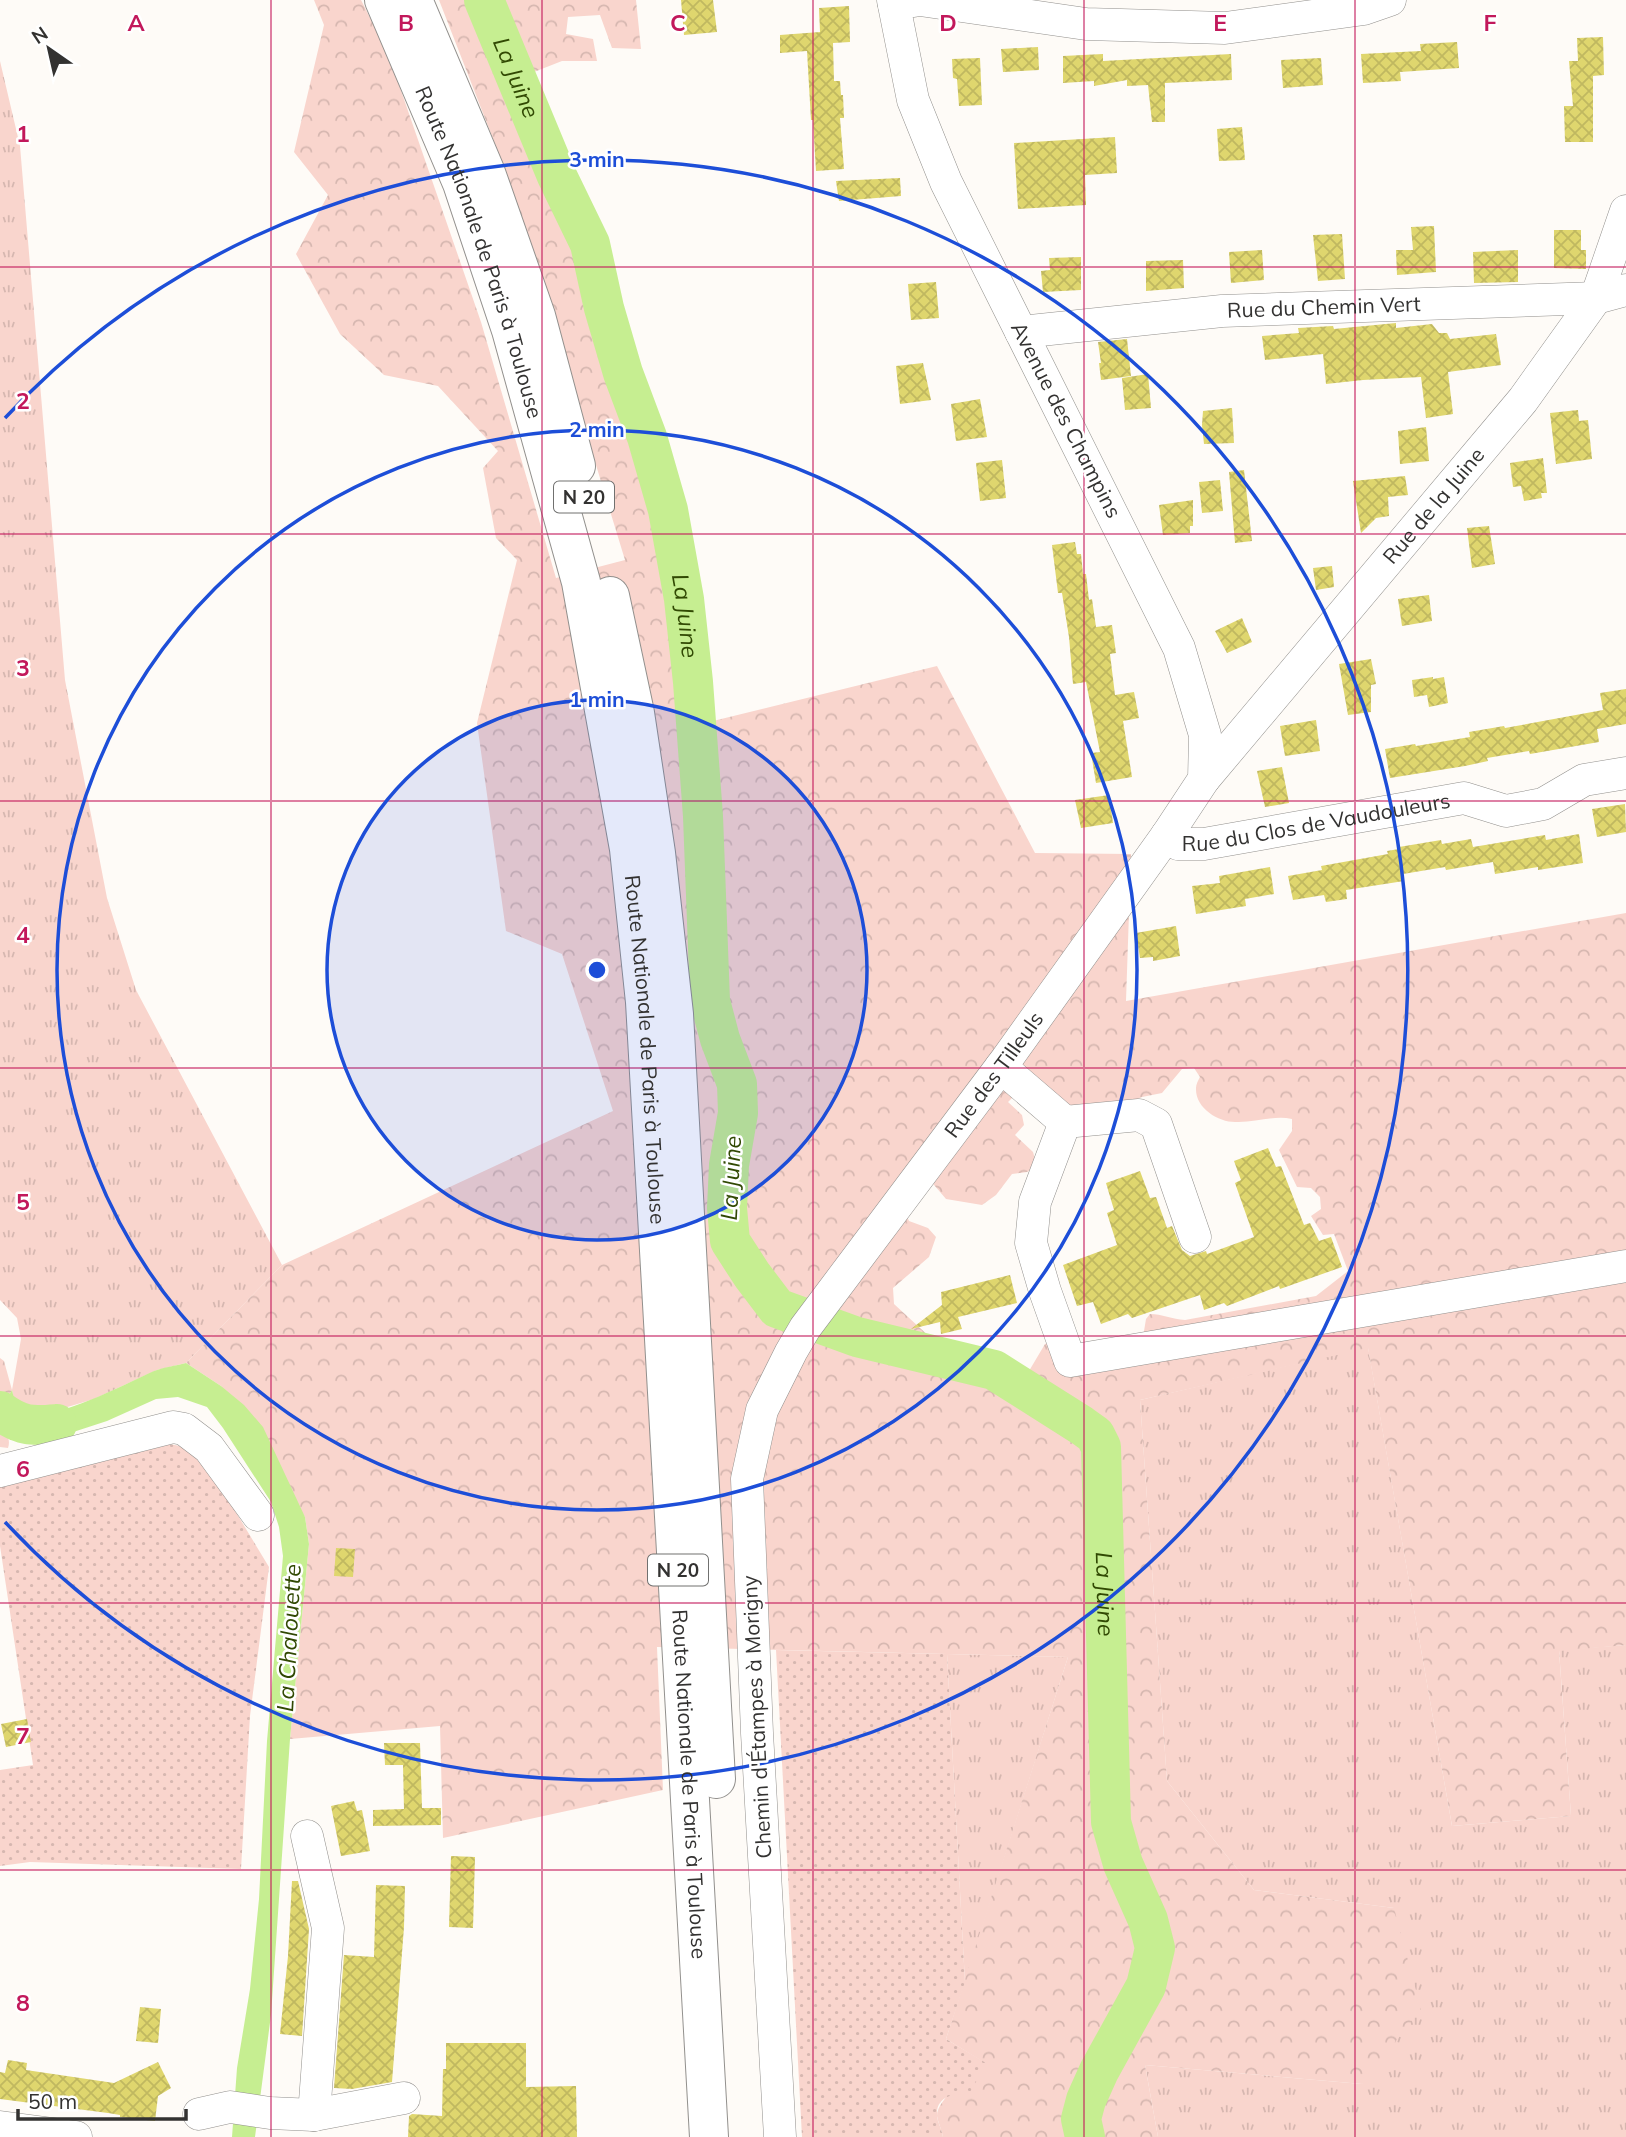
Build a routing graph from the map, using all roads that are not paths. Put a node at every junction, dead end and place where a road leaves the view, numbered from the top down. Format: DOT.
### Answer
graph roads {
  1 [pos="384,0"];
  2 [pos="413,0"];
  3 [pos="1390,0"];
  4 [pos="894,2"];
  5 [pos="1269,11"];
  6 [pos="1626,211"];
  7 [pos="1611,294"];
  8 [pos="1021,332"];
  9 [pos="1626,773"];
  10 [pos="1204,779"];
  11 [pos="1167,835"];
  12 [pos="1001,1067"];
  13 [pos="1065,1122"];
  14 [pos="1195,1237"];
  15 [pos="1626,1266"];
  16 [pos="810,1323"];
  17 [pos="0,1471"];
  18 [pos="258,1515"];
  19 [pos="307,1836"];
  20 [pos="404,2098"];
  21 [pos="200,2113"];
  22 [pos="314,2115"];
  23 [pos="0,2127"];
  24 [pos="76,2137"];
  25 [pos="709,2137"];
  26 [pos="736,2137"];
  27 [pos="780,2137"];
  1 -- 25 [label="main road, Route Nationale de Paris à Toulouse / N 20"];
  2 -- 26 [label="main road, Route Nationale de Paris à Toulouse / N 20"];
  3 -- 5 [label="street"];
  4 -- 5 [label="street"];
  4 -- 8 [label="street, Avenue des Champins"];
  6 -- 7 [label="street, Rue de la Juine"];
  7 -- 8 [label="street, Rue du Chemin Vert"];
  7 -- 10 [label="street, Rue de la Juine"];
  8 -- 10 [label="street, Avenue des Champins"];
  9 -- 11 [label="street, Rue du Clos de Vaudouleurs"];
  10 -- 11 [label="street"];
  11 -- 12 [label="street, Rue des Tilleuls"];
  12 -- 13 [label="street"];
  12 -- 16 [label="street, Rue des Tilleuls"];
  13 -- 14 [label="street"];
  13 -- 15 [label="street"];
  16 -- 27 [label="street, Chemin d'Étampes à Morigny"];
  17 -- 18 [label="street"];
  19 -- 22 [label="street"];
  20 -- 22 [label="street"];
  21 -- 22 [label="street"];
  23 -- 24 [label="street"];
}
